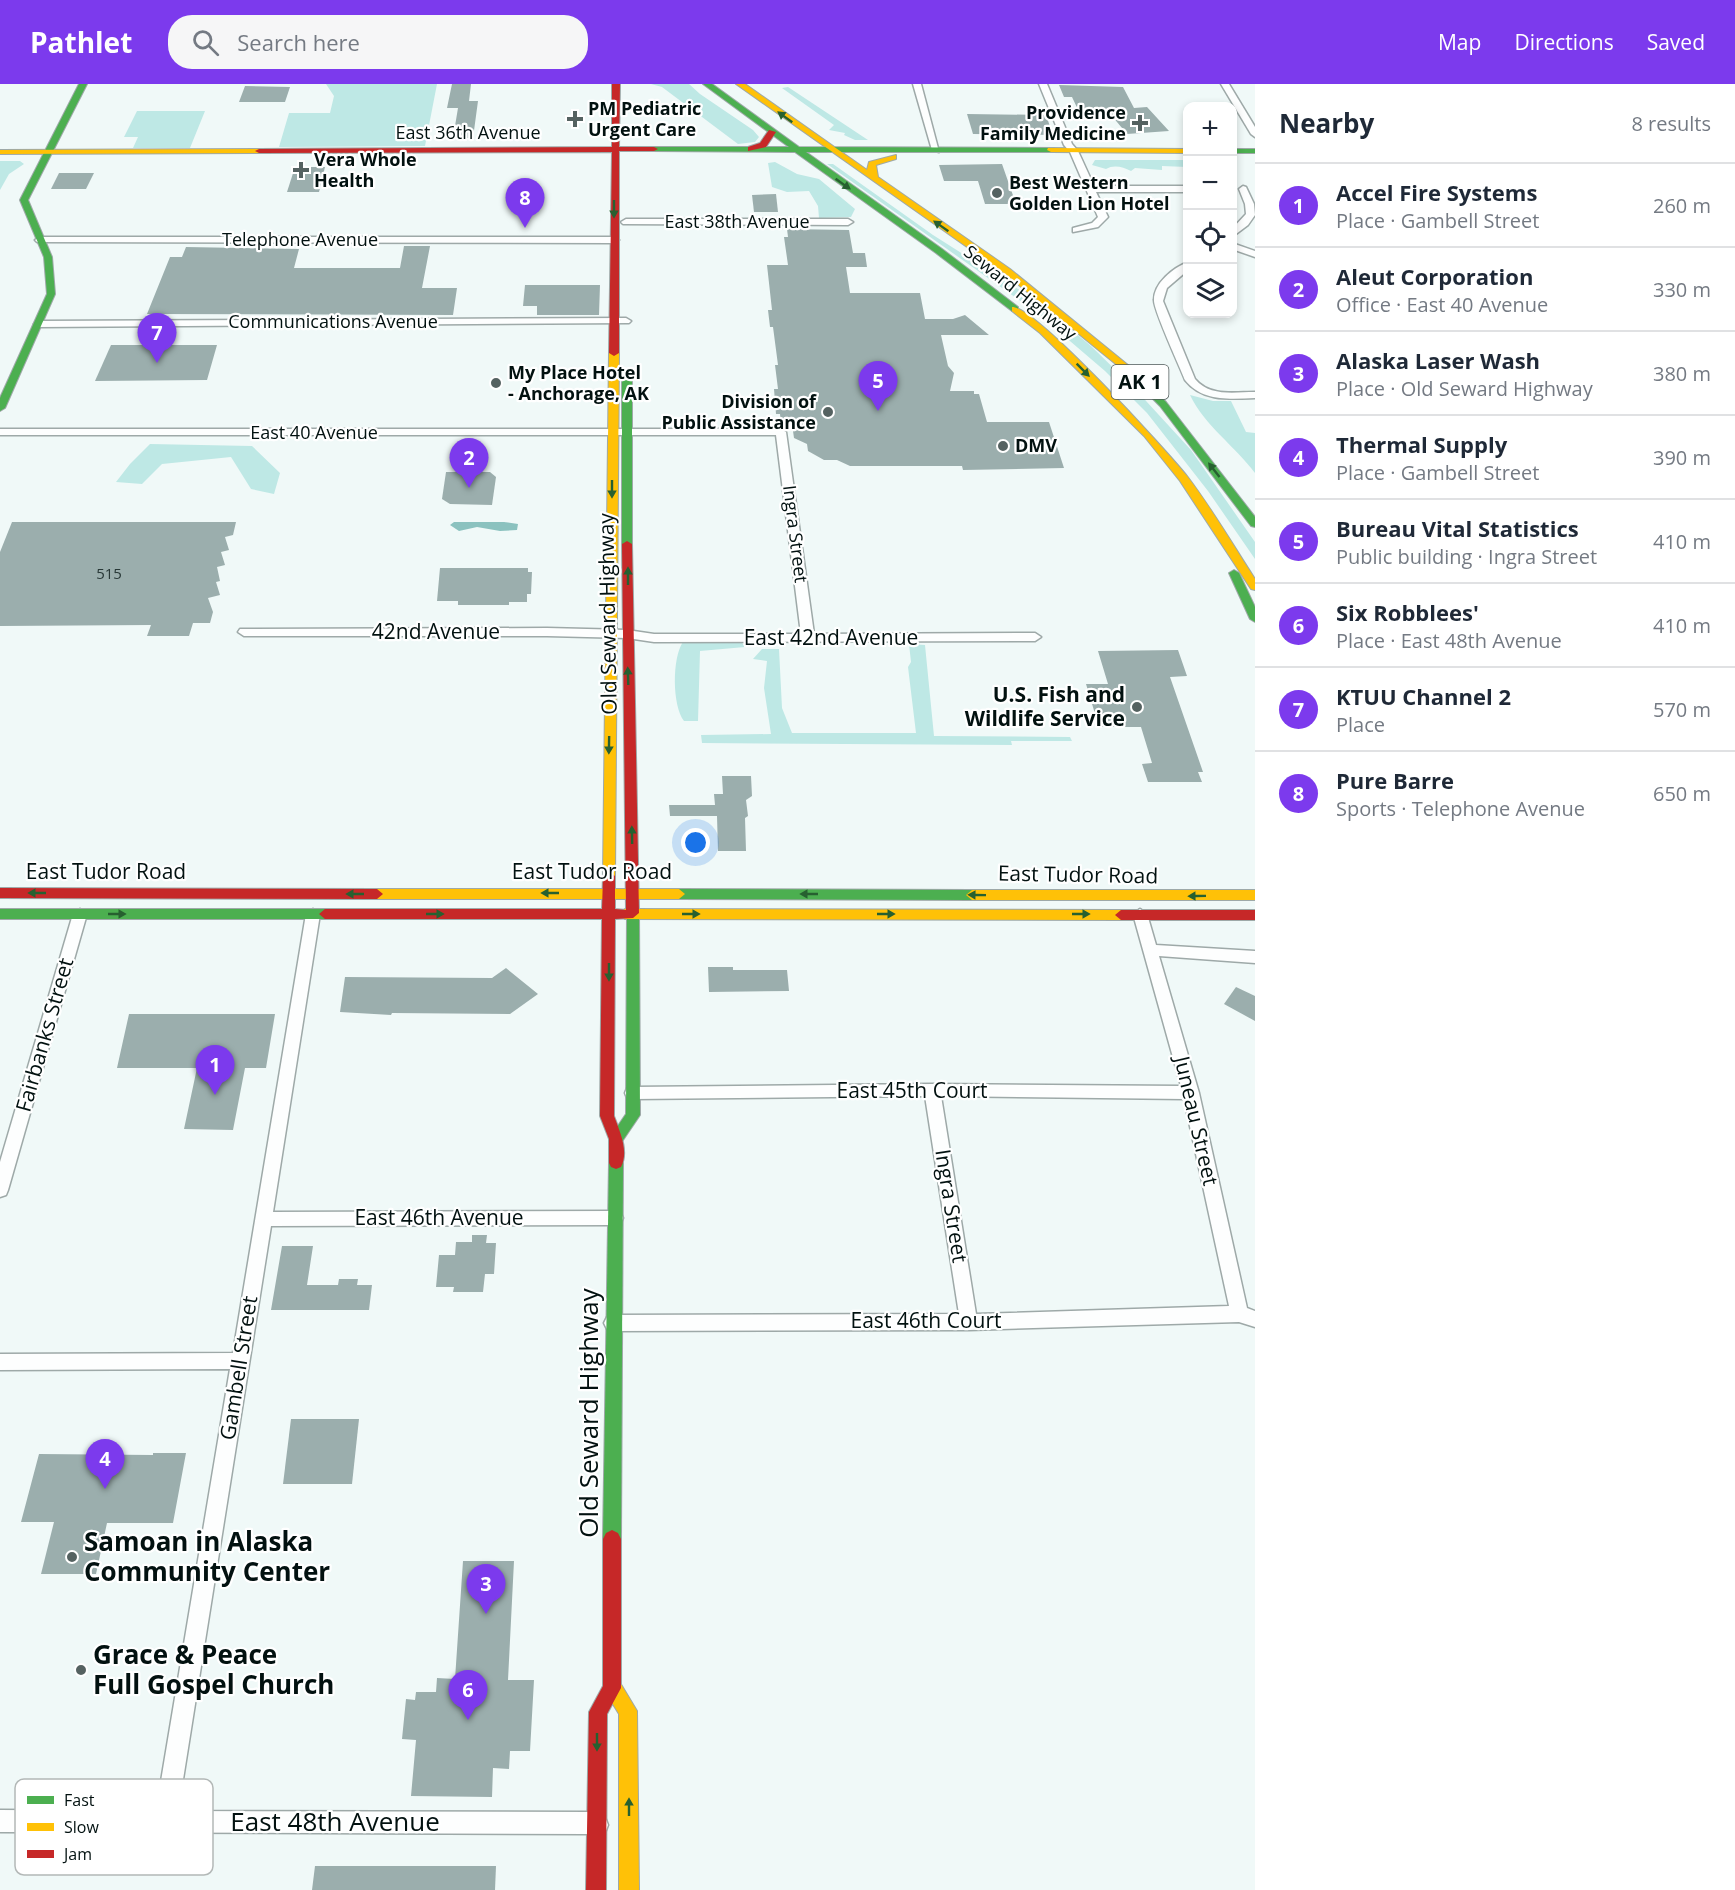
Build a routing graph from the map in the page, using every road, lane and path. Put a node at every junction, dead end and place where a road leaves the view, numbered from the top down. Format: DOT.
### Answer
graph roads {
  1 [pos="83,84"];
  2 [pos="616,84"];
  3 [pos="624,84"];
  4 [pos="707,84"];
  5 [pos="740,84"];
  6 [pos="917,84"];
  7 [pos="1043,84"];
  8 [pos="1225,84"];
  9 [pos="772,132"];
  10 [pos="1255,134"];
  11 [pos="751,149"];
  12 [pos="796,149"];
  13 [pos="936,150"];
  14 [pos="416,151"];
  15 [pos="1183,151"];
  16 [pos="1237,151"];
  17 [pos="1255,151"];
  18 [pos="0,152"];
  19 [pos="620,153"];
  20 [pos="836,153"];
  21 [pos="45,154"];
  22 [pos="1075,154"];
  23 [pos="0,157"];
  24 [pos="340,157"];
  25 [pos="893,157"];
  26 [pos="1183,157"];
  27 [pos="1237,157"];
  28 [pos="1255,157"];
  29 [pos="808,158"];
  30 [pos="875,180"];
  31 [pos="1092,189"];
  32 [pos="1183,189"];
  33 [pos="1238,189"];
  34 [pos="1255,189"];
  35 [pos="626,222"];
  36 [pos="848,222"];
  37 [pos="1076,230"];
  38 [pos="1237,231"];
  39 [pos="40,240"];
  40 [pos="614,247"];
  41 [pos="1237,247"];
  42 [pos="1255,254"];
  43 [pos="1183,269"];
  44 [pos="626,270"];
  45 [pos="620,321"];
  46 [pos="39,324"];
  47 [pos="1255,395"];
  48 [pos="0,408"];
  49 [pos="612,431"];
  50 [pos="628,431"];
  51 [pos="0,432"];
  52 [pos="781,432"];
  53 [pos="1184,479"];
  54 [pos="1253,521"];
  55 [pos="1255,587"];
  56 [pos="1255,619"];
  57 [pos="244,632"];
  58 [pos="610,634"];
  59 [pos="627,634"];
  60 [pos="808,637"];
  61 [pos="1035,637"];
  62 [pos="0,893"];
  63 [pos="608,893"];
  64 [pos="633,893"];
  65 [pos="1255,895"];
  66 [pos="0,914"];
  67 [pos="80,914"];
  68 [pos="313,914"];
  69 [pos="608,914"];
  70 [pos="633,914"];
  71 [pos="1140,914"];
  72 [pos="1255,915"];
  73 [pos="1152,950"];
  74 [pos="1255,957"];
  75 [pos="932,1090"];
  76 [pos="633,1093"];
  77 [pos="1191,1093"];
  78 [pos="616,1139"];
  79 [pos="0,1190"];
  80 [pos="615,1218"];
  81 [pos="263,1219"];
  82 [pos="1247,1317"];
  83 [pos="969,1322"];
  84 [pos="614,1323"];
  85 [pos="240,1361"];
  86 [pos="0,1362"];
  87 [pos="612,1688"];
  88 [pos="172,1779"];
  89 [pos="0,1821"];
  90 [pos="15,1821"];
  91 [pos="213,1822"];
  92 [pos="608,1836"];
  93 [pos="629,1866"];
  94 [pos="596,1890"];
  95 [pos="629,1890"];
  1 -- 21 [label="main road"];
  2 -- 19 [label="main road, Old Seward Highway"];
  3 -- 19 [label="main road, Old Seward Highway"];
  4 -- 9 [label="main road, Seward Highway / AK 1"];
  20 -- 5 [label="main road, Seward Highway / AK 1, one-way"];
  6 -- 13 [label="street"];
  7 -- 22 [label="street"];
  8 -- 10 [label="street"];
  9 -- 11 [label="main road"];
  9 -- 12 [label="main road, Seward Highway / AK 1"];
  11 -- 12 [label="main road, East 36th Avenue"];
  11 -- 19 [label="main road, East 36th Avenue"];
  12 -- 20 [label="main road, East 36th Avenue"];
  12 -- 29 [label="main road, Seward Highway / AK 1"];
  13 -- 20 [label="main road, East 36th Avenue"];
  13 -- 22 [label="main road, East 36th Avenue"];
  14 -- 19 [label="main road, East 36th Avenue"];
  14 -- 21 [label="main road, East 36th Avenue"];
  14 -- 24 [label="main road"];
  15 -- 22 [label="main road, East 36th Avenue"];
  16 -- 17 [label="main road"];
  18 -- 21 [label="main road, East 36th Avenue"];
  19 -- 24 [label="main road, East 36th Avenue"];
  19 -- 29 [label="main road, East 36th Avenue"];
  19 -- 35 [label="main road, Old Seward Highway"];
  19 -- 40 [label="main road, Old Seward Highway, one-way"];
  20 -- 25 [label="main road, East 36th Avenue"];
  20 -- 29 [label="main road, East 36th Avenue"];
  20 -- 30 [label="main road, Seward Highway / AK 1"];
  21 -- 23 [label="main road, East 36th Avenue"];
  21 -- 24 [label="main road, East 36th Avenue"];
  21 -- 39 [label="main road"];
  22 -- 25 [label="main road, East 36th Avenue"];
  22 -- 26 [label="main road, East 36th Avenue"];
  22 -- 31 [label="street"];
  25 -- 30 [label="main road"];
  27 -- 28 [label="main road"];
  29 -- 53 [label="main road, Seward Highway / AK 1, one-way"];
  54 -- 30 [label="main road, Seward Highway / AK 1, one-way"];
  31 -- 32 [label="street"];
  31 -- 37 [label="street"];
  33 -- 34 [label="street"];
  33 -- 38 [label="street"];
  35 -- 36 [label="street, East 38th Avenue"];
  35 -- 44 [label="main road, Old Seward Highway"];
  39 -- 40 [label="street, Telephone Avenue"];
  39 -- 46 [label="main road"];
  40 -- 44 [label="main road"];
  40 -- 45 [label="main road, Old Seward Highway"];
  41 -- 42 [label="street"];
  43 -- 47 [label="street"];
  44 -- 45 [label="main road, Old Seward Highway"];
  45 -- 46 [label="street, Communications Avenue"];
  45 -- 49 [label="main road, Old Seward Highway"];
  45 -- 50 [label="main road, Old Seward Highway"];
  46 -- 48 [label="main road"];
  49 -- 50 [label="street, East 40 Avenue"];
  49 -- 51 [label="street, East 40 Avenue"];
  49 -- 58 [label="main road, Old Seward Highway, one-way"];
  50 -- 52 [label="street, East 40 Avenue"];
  59 -- 50 [label="main road, Old Seward Highway, one-way"];
  52 -- 60 [label="street, Ingra Street"];
  53 -- 55 [label="main road, Seward Highway / AK 1"];
  53 -- 56 [label="main road"];
  57 -- 58 [label="street, 42nd Avenue"];
  58 -- 59 [label="street, 42nd Avenue"];
  58 -- 63 [label="main road, Old Seward Highway, one-way"];
  59 -- 60 [label="street, East 42nd Avenue"];
  64 -- 59 [label="main road, Old Seward Highway, one-way"];
  60 -- 61 [label="street, East 42nd Avenue"];
  63 -- 62 [label="main road, East Tudor Road, one-way"];
  63 -- 64 [label="main road, East Tudor Road"];
  63 -- 69 [label="main road, Old Seward Highway"];
  65 -- 64 [label="main road, East Tudor Road, one-way"];
  64 -- 70 [label="main road, Old Seward Highway"];
  66 -- 67 [label="main road, East Tudor Road"];
  67 -- 68 [label="main road, East Tudor Road, one-way"];
  67 -- 79 [label="street, Fairbanks Street"];
  68 -- 69 [label="main road, East Tudor Road, one-way"];
  68 -- 81 [label="street, Gambell Street"];
  69 -- 70 [label="main road, East Tudor Road"];
  69 -- 78 [label="main road, Old Seward Highway, one-way"];
  70 -- 71 [label="main road, East Tudor Road, one-way"];
  70 -- 76 [label="main road, Old Seward Highway"];
  71 -- 72 [label="main road, East Tudor Road"];
  71 -- 73 [label="street, Juneau Street"];
  73 -- 74 [label="street"];
  73 -- 77 [label="street, Juneau Street"];
  75 -- 76 [label="street, East 45th Court"];
  75 -- 77 [label="street, East 45th Court"];
  75 -- 83 [label="street, Ingra Street"];
  76 -- 78 [label="main road, Old Seward Highway"];
  77 -- 82 [label="street, Juneau Street"];
  78 -- 80 [label="main road, Old Seward Highway"];
  80 -- 81 [label="street, East 46th Avenue"];
  80 -- 84 [label="main road, Old Seward Highway"];
  81 -- 85 [label="street, Gambell Street"];
  82 -- 83 [label="street, East 46th Court"];
  83 -- 84 [label="street, East 46th Court"];
  84 -- 87 [label="main road, Old Seward Highway"];
  85 -- 86 [label="street"];
  85 -- 88 [label="street, Gambell Street"];
  87 -- 92 [label="main road, Old Seward Highway, one-way"];
  93 -- 87 [label="main road, one-way"];
  89 -- 90 [label="street, East 48th Avenue"];
  91 -- 92 [label="street, East 48th Avenue"];
  92 -- 93 [label="main road"];
  92 -- 94 [label="main road, Old Seward Highway"];
  93 -- 95 [label="main road"];
}
